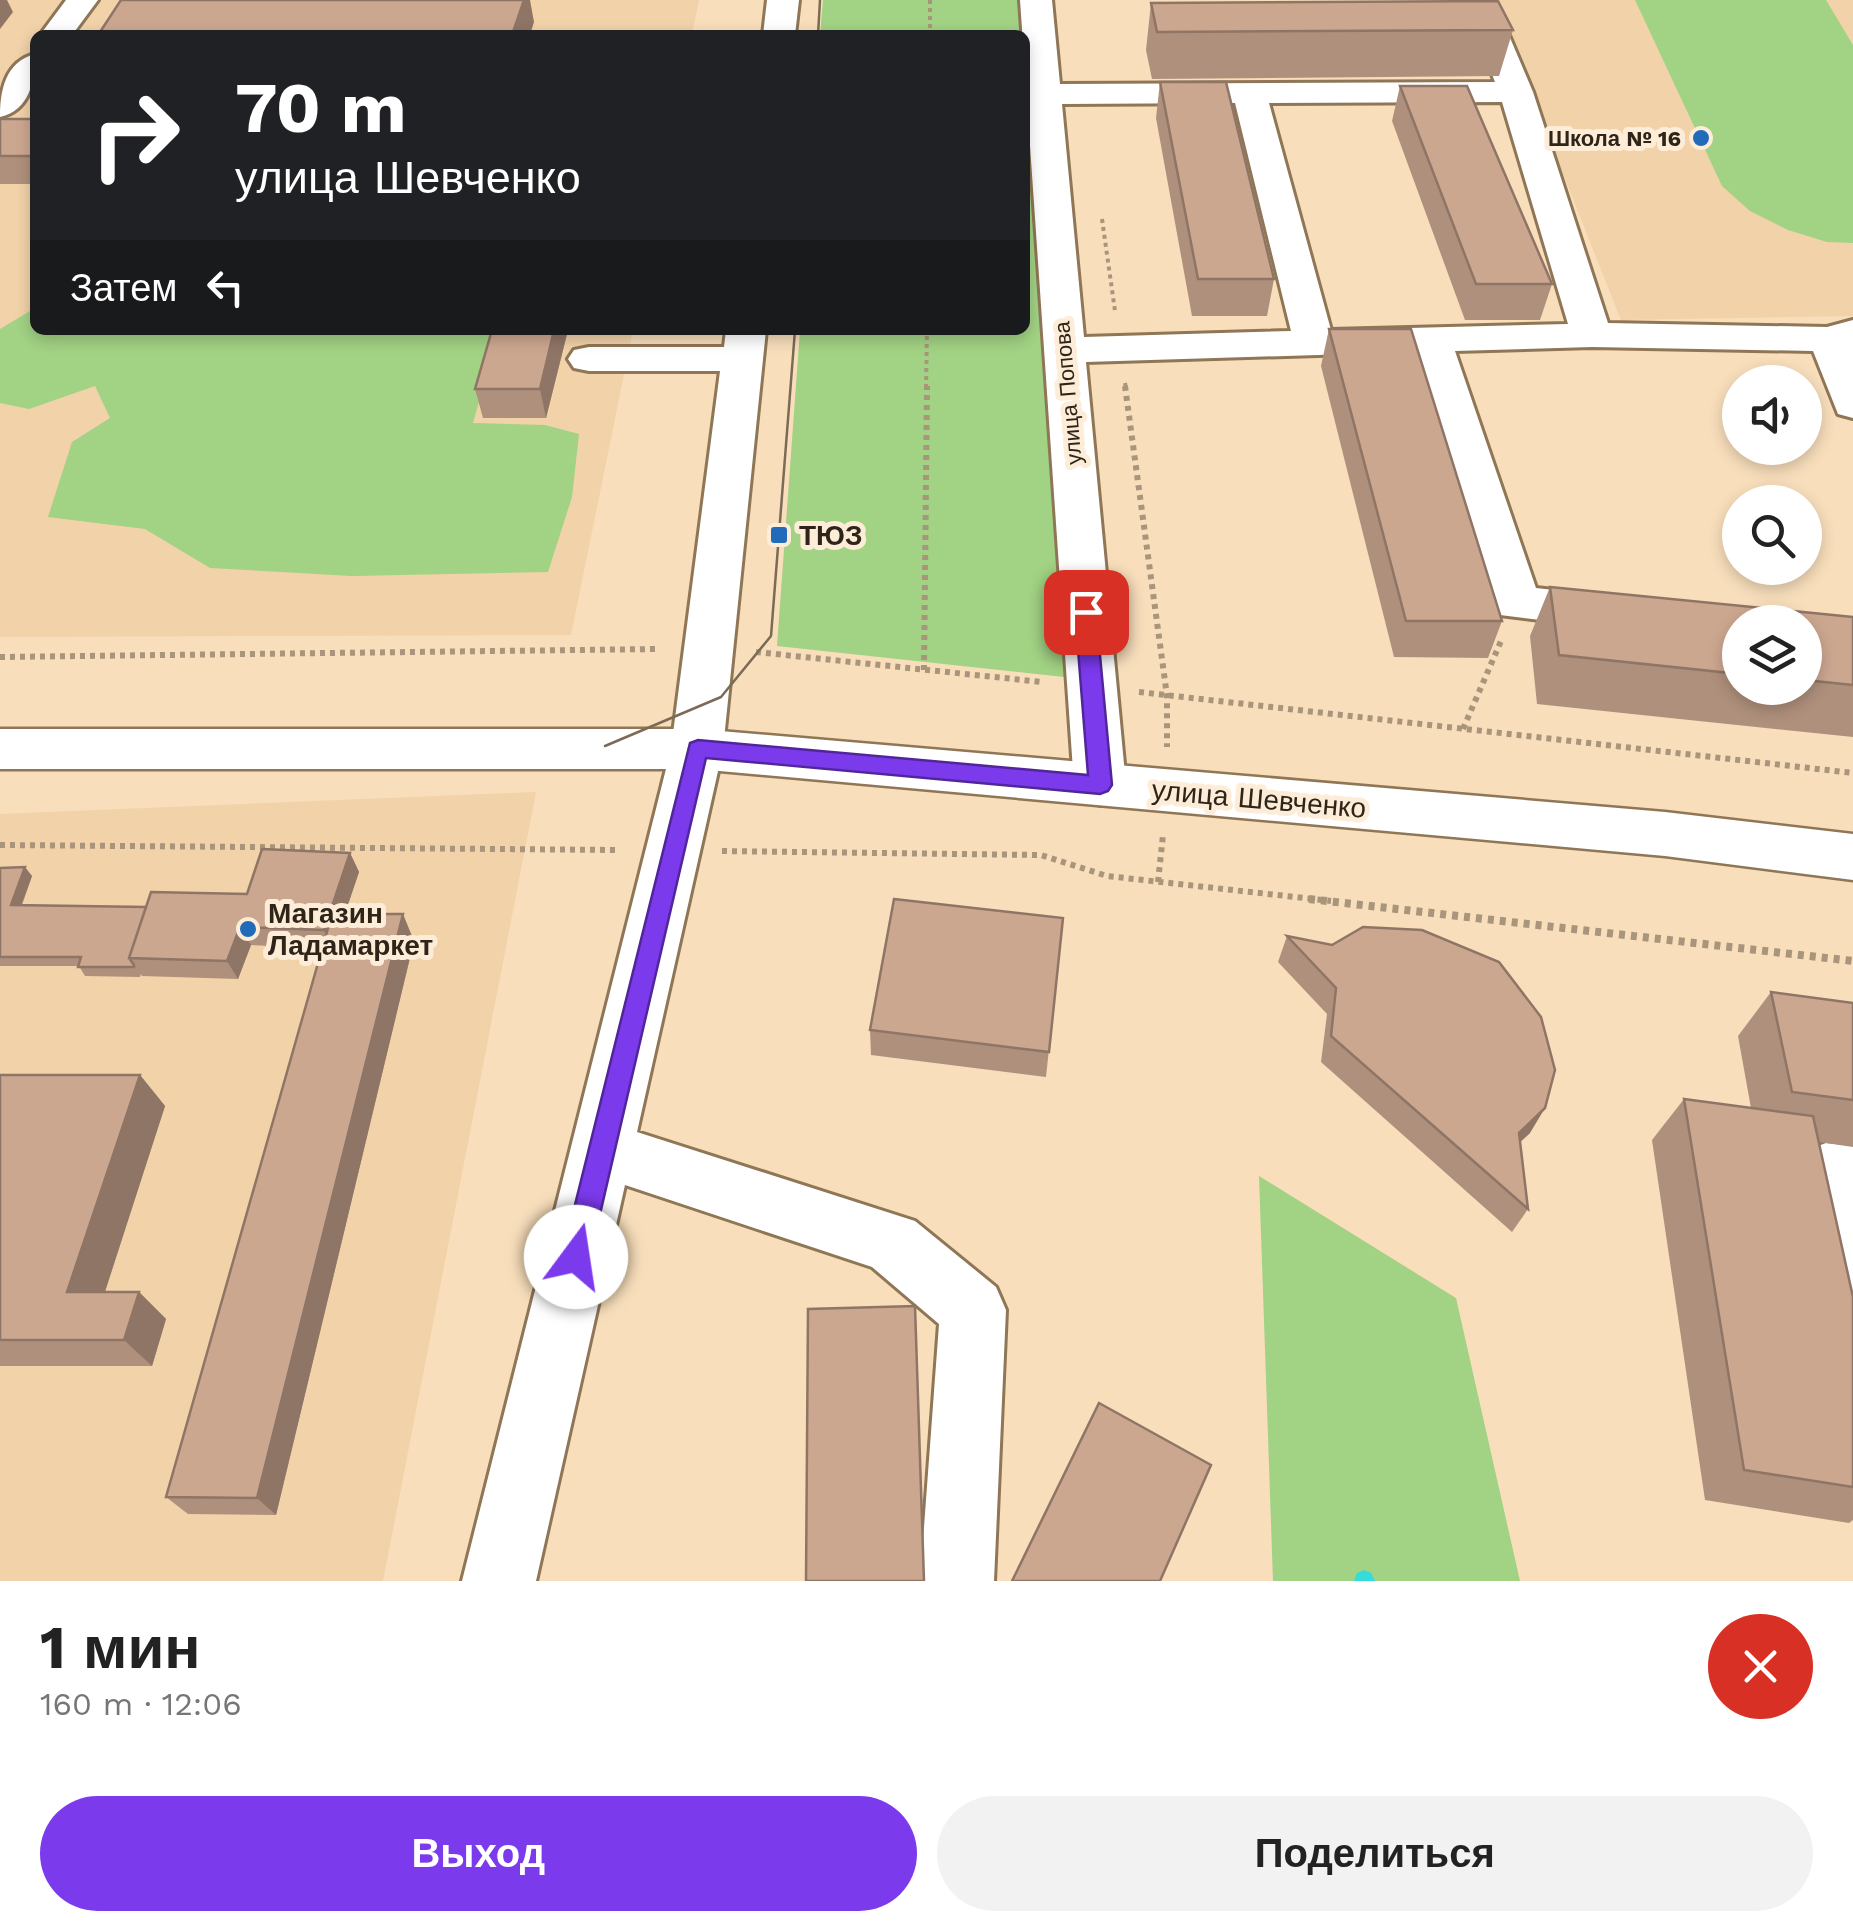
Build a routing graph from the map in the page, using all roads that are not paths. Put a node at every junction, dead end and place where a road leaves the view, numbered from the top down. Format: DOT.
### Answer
graph roads {
  1 [pos="82,0"];
  2 [pos="783,0"];
  3 [pos="1036,0"];
  4 [pos="1478,0"];
  5 [pos="60,30"];
  6 [pos="780,30"];
  7 [pos="30,70"];
  8 [pos="1516,92"];
  9 [pos="1249,93"];
  10 [pos="1044,94"];
  11 [pos="0,107"];
  12 [pos="1592,335"];
  13 [pos="1841,335"];
  14 [pos="1431,340"];
  15 [pos="1314,343"];
  16 [pos="745,344"];
  17 [pos="1064,350"];
  18 [pos="589,359"];
  19 [pos="1853,405"];
  20 [pos="1722,626"];
  21 [pos="0,749"];
  22 [pos="698,749"];
  23 [pos="1100,785"];
  24 [pos="1853,858"];
  25 [pos="602,1149"];
  26 [pos="1853,1175"];
  27 [pos="1853,1276"];
  28 [pos="498,1581"];
  29 [pos="957,1581"];
  1 -- 5 [label="street"];
  2 -- 6 [label="street"];
  3 -- 10 [label="street, улица Попова"];
  4 -- 8 [label="street"];
  7 -- 11 [label="street"];
  8 -- 9 [label="street"];
  8 -- 12 [label="street"];
  9 -- 10 [label="street"];
  9 -- 15 [label="street"];
  10 -- 17 [label="street, улица Попова"];
  12 -- 13 [label="street"];
  12 -- 14 [label="street"];
  13 -- 19 [label="street"];
  14 -- 15 [label="street"];
  14 -- 20 [label="street"];
  15 -- 17 [label="street"];
  16 -- 18 [label="street"];
  16 -- 22 [label="street"];
  17 -- 23 [label="street, улица Попова"];
  21 -- 22 [label="main road, улица Шевченко"];
  22 -- 23 [label="main road, улица Шевченко"];
  22 -- 25 [label="street"];
  23 -- 24 [label="main road, улица Шевченко"];
  25 -- 28 [label="street"];
  25 -- 29 [label="street"];
  26 -- 27 [label="street"];
}
